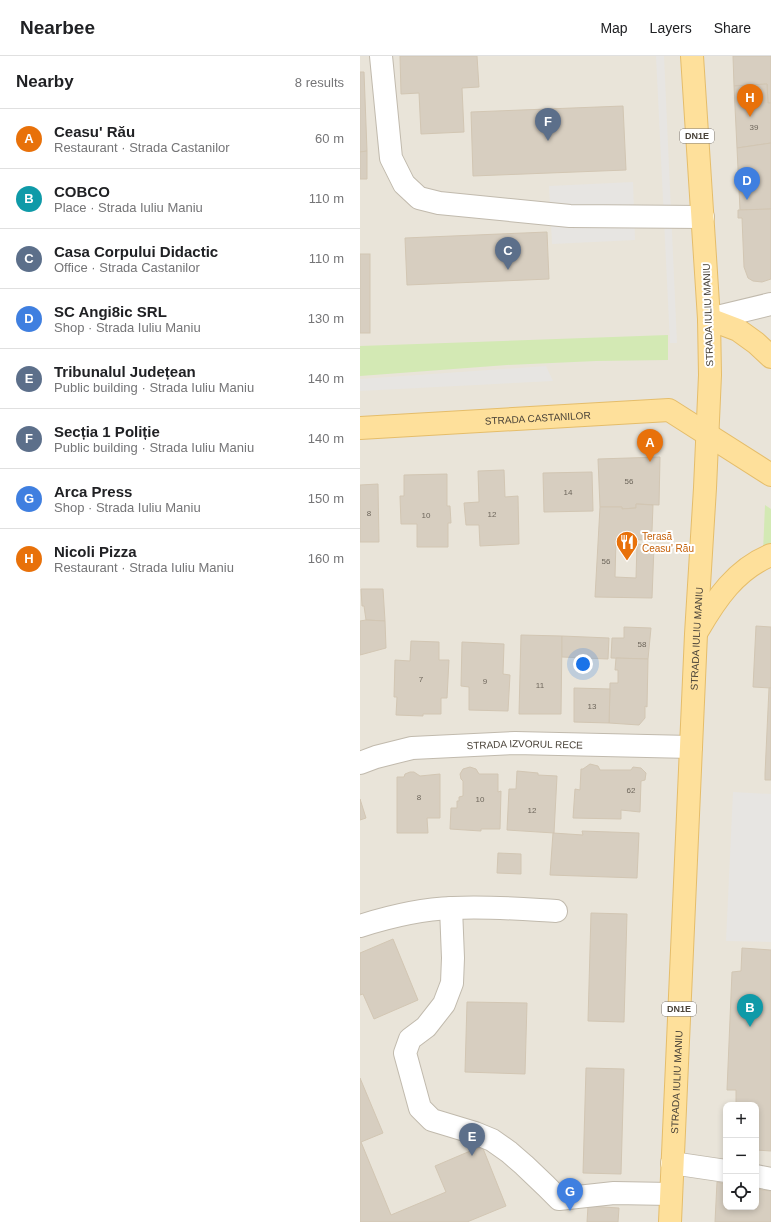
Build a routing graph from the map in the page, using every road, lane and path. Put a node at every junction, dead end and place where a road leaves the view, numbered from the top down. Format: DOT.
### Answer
graph roads {
  1 [pos="381,56"];
  2 [pos="692,56"];
  3 [pos="703,217"];
  4 [pos="771,304"];
  5 [pos="709,319"];
  6 [pos="771,357"];
  7 [pos="360,428"];
  8 [pos="708,435"];
  9 [pos="771,475"];
  10 [pos="771,555"];
  11 [pos="696,634"];
  12 [pos="691,747"];
  13 [pos="360,763"];
  14 [pos="451,908"];
  15 [pos="556,911"];
  16 [pos="360,926"];
  17 [pos="672,1163"];
  18 [pos="723,1171"];
  19 [pos="759,1177"];
  20 [pos="771,1179"];
  21 [pos="671,1194"];
  22 [pos="670,1222"];
  1 -- 3 [label="street"];
  2 -- 3 [label="main road, STRADA IULIU MANIU / DN1E"];
  3 -- 5 [label="main road, STRADA IULIU MANIU / DN1E"];
  4 -- 5 [label="street"];
  5 -- 6 [label="main road"];
  5 -- 8 [label="main road, STRADA IULIU MANIU / DN1E"];
  7 -- 8 [label="main road, STRADA CASTANILOR"];
  8 -- 9 [label="main road, STRADA CASTANILOR"];
  8 -- 11 [label="main road, STRADA IULIU MANIU / DN1E"];
  10 -- 11 [label="main road"];
  11 -- 12 [label="main road, STRADA IULIU MANIU / DN1E"];
  12 -- 13 [label="street, STRADA IZVORUL RECE"];
  12 -- 17 [label="main road, STRADA IULIU MANIU / DN1E"];
  14 -- 15 [label="street"];
  14 -- 16 [label="street"];
  14 -- 21 [label="street"];
  17 -- 18 [label="street"];
  17 -- 21 [label="main road, STRADA IULIU MANIU / DN1E"];
  19 -- 20 [label="street"];
  21 -- 22 [label="main road, STRADA IULIU MANIU / DN1E"];
}
